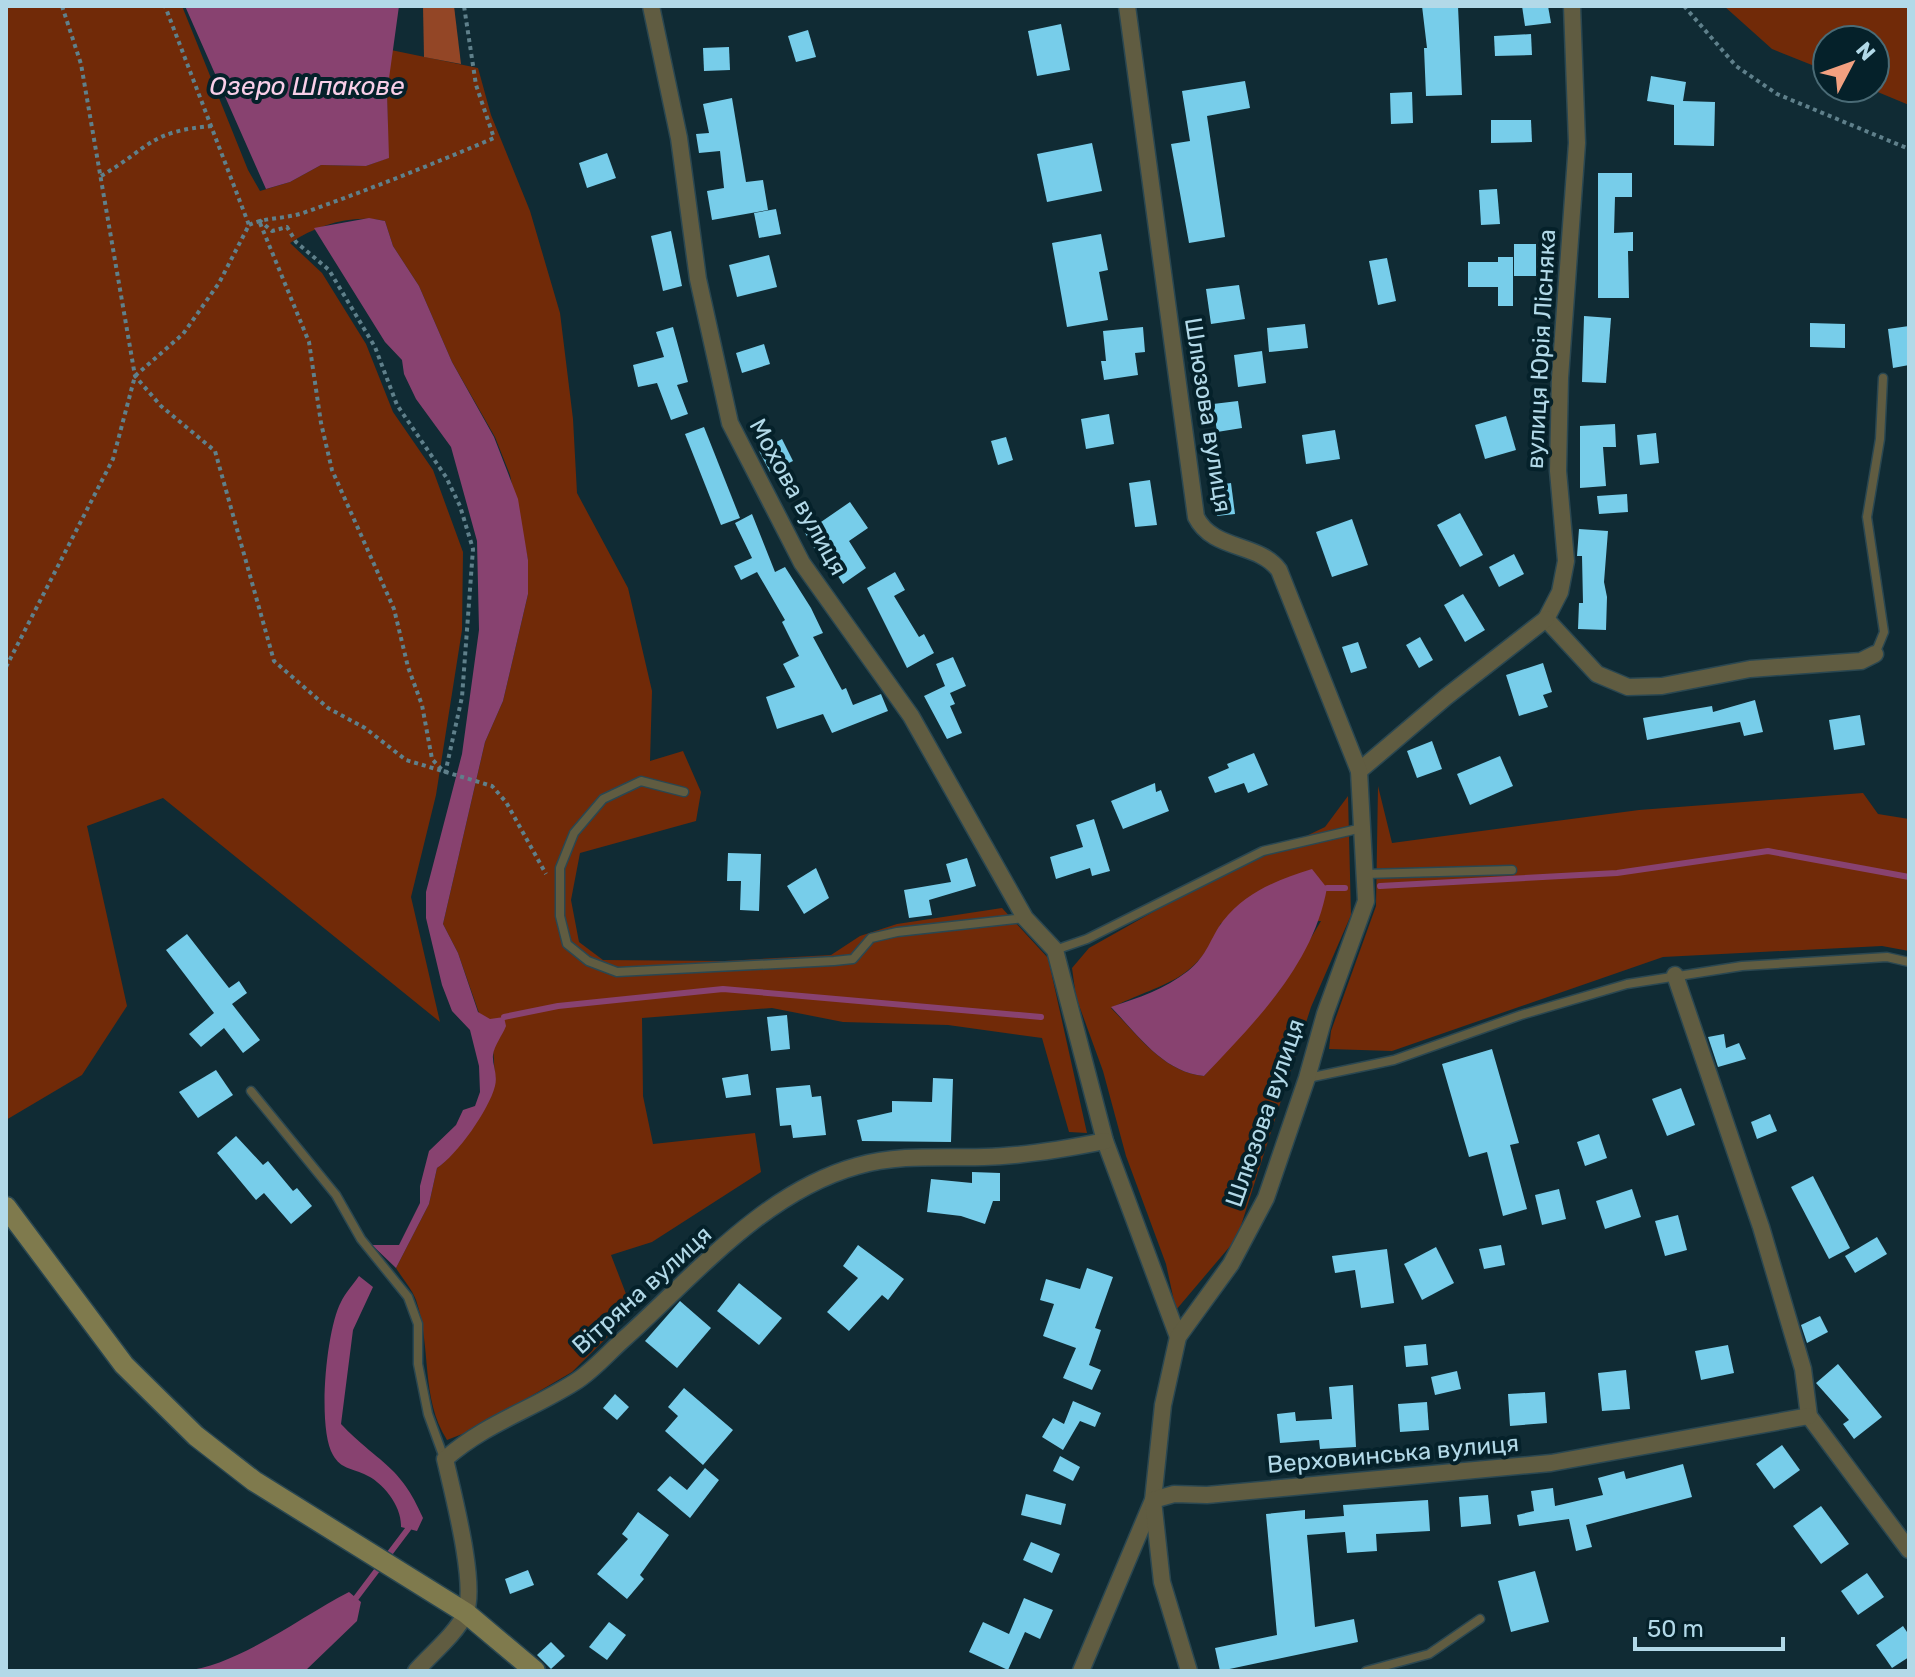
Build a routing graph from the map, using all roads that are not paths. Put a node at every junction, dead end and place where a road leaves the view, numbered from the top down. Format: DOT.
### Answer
graph roads {
  1 [pos="651,6"];
  2 [pos="1127,6"];
  3 [pos="1572,6"];
  4 [pos="1883,378"];
  5 [pos="1546,619"];
  6 [pos="1875,654"];
  7 [pos="1359,771"];
  8 [pos="684,792"];
  9 [pos="1362,828"];
  10 [pos="1512,870"];
  11 [pos="1365,874"];
  12 [pos="1025,918"];
  13 [pos="1055,950"];
  14 [pos="1909,962"];
  15 [pos="1675,975"];
  16 [pos="1307,1078"];
  17 [pos="251,1091"];
  18 [pos="1105,1141"];
  19 [pos="9,1216"];
  20 [pos="1178,1337"];
  21 [pos="1809,1416"];
  22 [pos="445,1459"];
  23 [pos="1153,1500"];
  24 [pos="1909,1550"];
  25 [pos="466,1613"];
  26 [pos="1480,1619"];
  27 [pos="416,1671"];
  28 [pos="535,1671"];
  29 [pos="1081,1671"];
  30 [pos="1189,1671"];
  31 [pos="1366,1671"];
  1 -- 12 [label="street, Мохова вулиця"];
  2 -- 7 [label="street, Шлюзова вулиця"];
  3 -- 5 [label="street, вулиця Юрія Лісняка"];
  4 -- 6 [label="lane"];
  5 -- 6 [label="street"];
  5 -- 7 [label="street"];
  7 -- 9 [label="street, Шлюзова вулиця"];
  8 -- 12 [label="lane"];
  9 -- 11 [label="street, Шлюзова вулиця"];
  9 -- 13 [label="lane"];
  10 -- 11 [label="lane"];
  11 -- 16 [label="street, Шлюзова вулиця"];
  12 -- 13 [label="street, Мохова вулиця"];
  13 -- 18 [label="street"];
  14 -- 15 [label="lane"];
  15 -- 16 [label="lane"];
  15 -- 21 [label="street"];
  16 -- 20 [label="street, Шлюзова вулиця"];
  17 -- 22 [label="lane"];
  18 -- 20 [label="street"];
  18 -- 22 [label="street, Вітряна вулиця"];
  19 -- 25 [label="main road"];
  20 -- 23 [label="street, Шлюзова вулиця"];
  21 -- 23 [label="street, Верховинська вулиця"];
  21 -- 24 [label="street"];
  22 -- 25 [label="street"];
  23 -- 29 [label="street, Шлюзова вулиця"];
  23 -- 30 [label="street"];
  25 -- 27 [label="street"];
  25 -- 28 [label="main road"];
  26 -- 31 [label="lane"];
}
